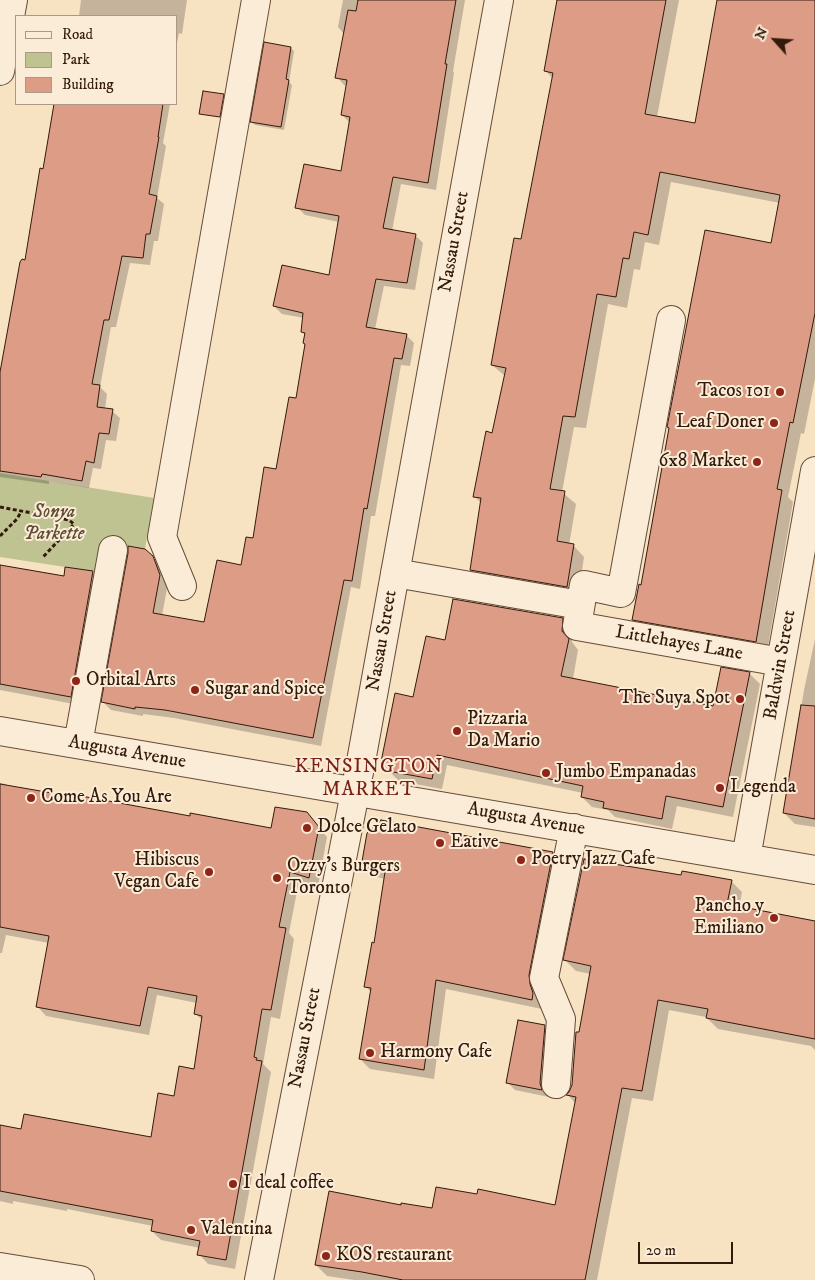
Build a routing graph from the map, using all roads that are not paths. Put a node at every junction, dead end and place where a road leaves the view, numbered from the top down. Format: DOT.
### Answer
graph roads {
  1 [pos="13,0"];
  2 [pos="256,0"];
  3 [pos="499,0"];
  4 [pos="0,71"];
  5 [pos="671,320"];
  6 [pos="815,471"];
  7 [pos="113,550"];
  8 [pos="395,573"];
  9 [pos="182,586"];
  10 [pos="579,616"];
  11 [pos="781,662"];
  12 [pos="0,732"];
  13 [pos="78,744"];
  14 [pos="354,792"];
  15 [pos="574,828"];
  16 [pos="746,858"];
  17 [pos="815,870"];
  18 [pos="556,1084"];
  19 [pos="0,1267"];
  20 [pos="80,1280"];
  21 [pos="259,1280"];
  1 -- 4 [label="street"];
  2 -- 9 [label="street"];
  3 -- 8 [label="street, Nassau Street"];
  5 -- 10 [label="street"];
  6 -- 11 [label="street, Baldwin Street"];
  7 -- 13 [label="street"];
  8 -- 10 [label="street, Littlehayes Lane"];
  8 -- 14 [label="street, Nassau Street"];
  10 -- 11 [label="street, Littlehayes Lane"];
  11 -- 16 [label="street, Baldwin Street"];
  12 -- 13 [label="street, Augusta Avenue"];
  13 -- 14 [label="street, Augusta Avenue"];
  14 -- 15 [label="street, Augusta Avenue"];
  14 -- 21 [label="street, Nassau Street"];
  15 -- 16 [label="street, Augusta Avenue"];
  15 -- 18 [label="street"];
  16 -- 17 [label="street, Augusta Avenue"];
  19 -- 20 [label="street"];
}
